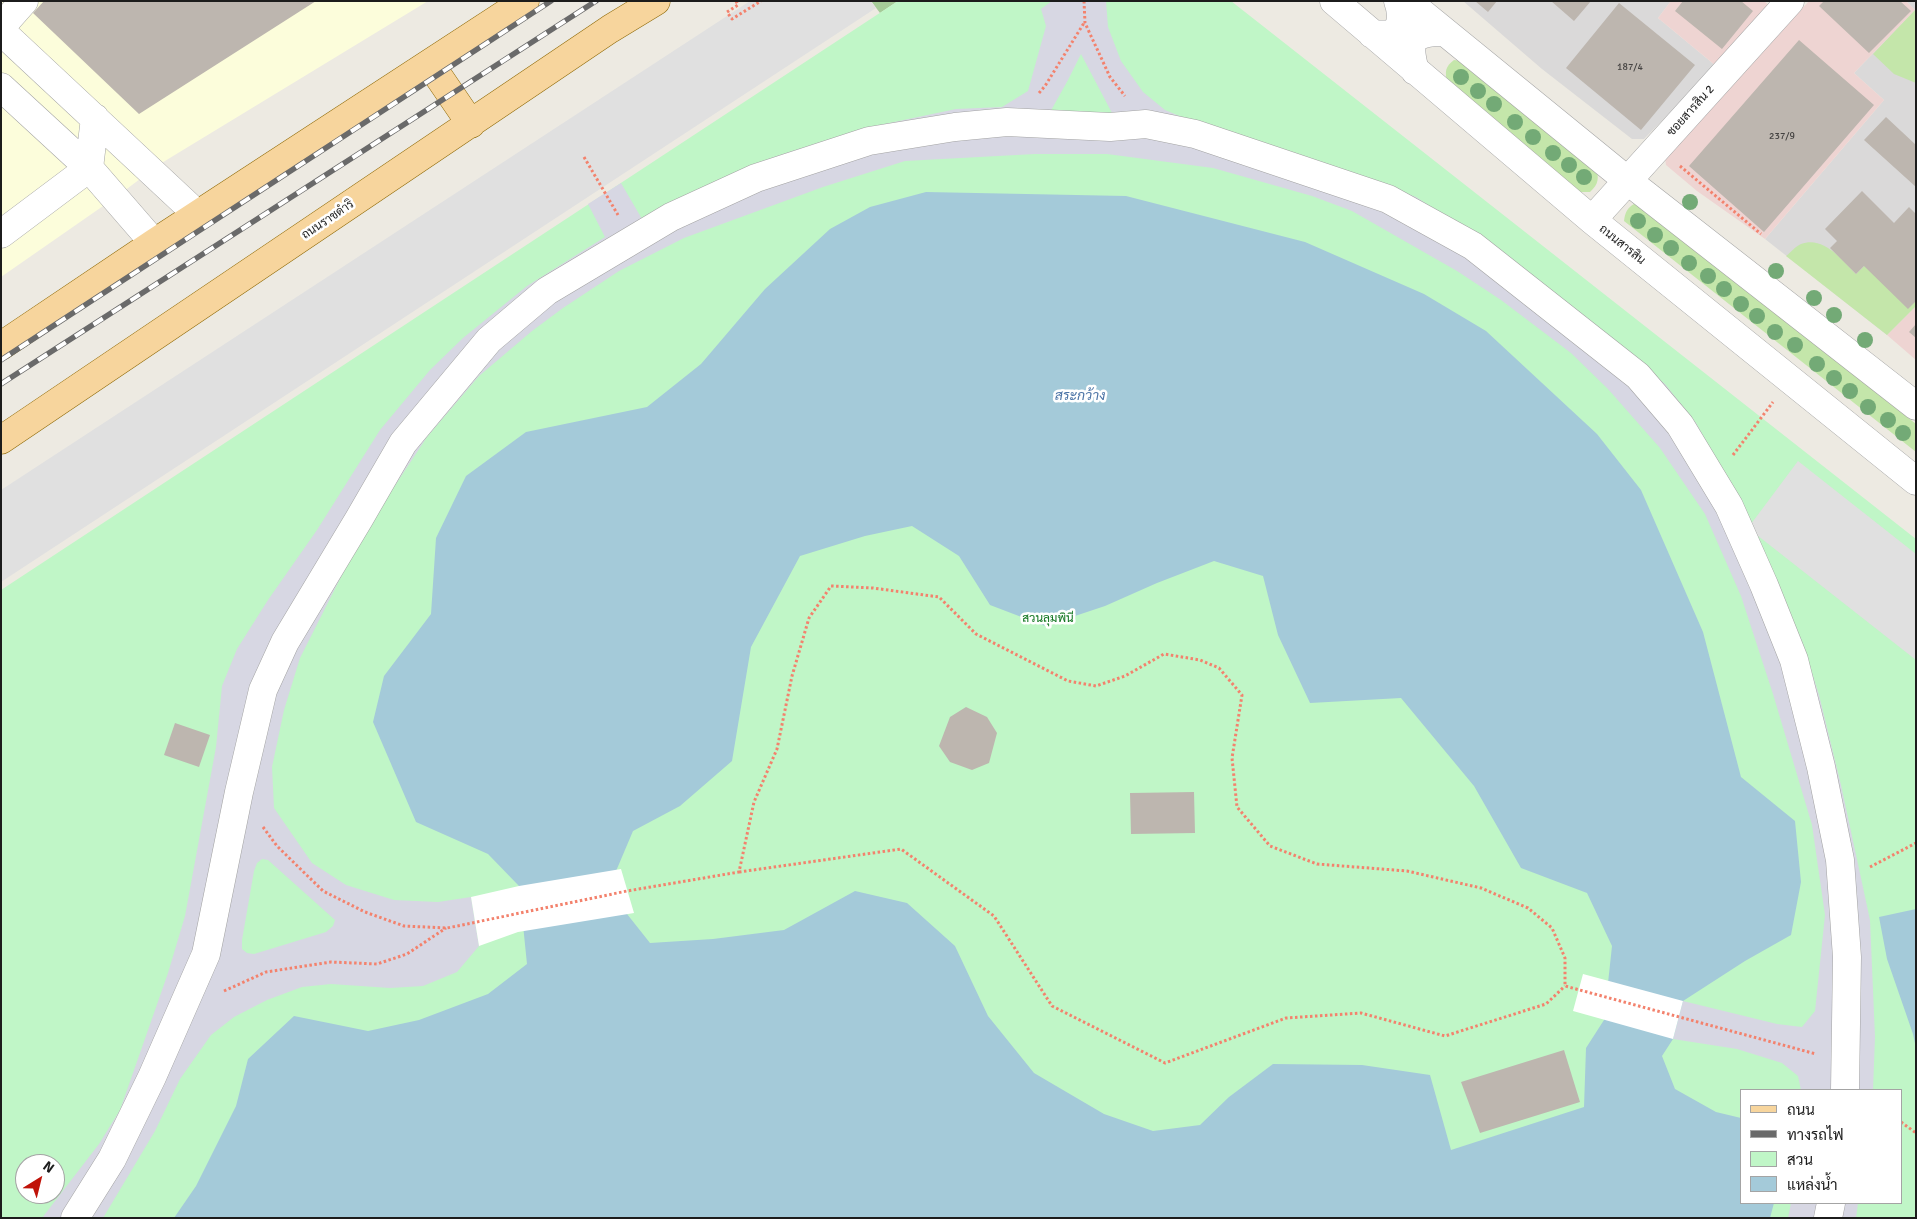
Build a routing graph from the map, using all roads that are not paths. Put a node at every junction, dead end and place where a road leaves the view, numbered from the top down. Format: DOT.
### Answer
graph roads {
  1 [pos="24,1"];
  2 [pos="525,1"];
  3 [pos="656,1"];
  4 [pos="1334,1"];
  5 [pos="1398,1"];
  6 [pos="1790,1"];
  7 [pos="1430,13"];
  8 [pos="1,27"];
  9 [pos="1,31"];
  10 [pos="1372,34"];
  11 [pos="430,64"];
  12 [pos="1415,71"];
  13 [pos="1,87"];
  14 [pos="95,118"];
  15 [pos="471,124"];
  16 [pos="89,168"];
  17 [pos="1628,180"];
  18 [pos="198,215"];
  19 [pos="1592,220"];
  20 [pos="1,234"];
  21 [pos="154,244"];
  22 [pos="1,346"];
  23 [pos="1916,406"];
  24 [pos="1,440"];
  25 [pos="1916,481"];
  26 [pos="1845,1089"];
  27 [pos="1831,1204"];
  28 [pos="75,1218"];
  29 [pos="1828,1218"];
  1 -- 8 [label="street"];
  2 -- 11 [label="main road"];
  3 -- 15 [label="main road, ถนนราชดำริ"];
  4 -- 10 [label="street, ถนนสารสิน"];
  5 -- 10 [label="street"];
  6 -- 17 [label="street, ซอยสารสิน 2"];
  7 -- 12 [label="street"];
  7 -- 17 [label="street"];
  9 -- 14 [label="street"];
  10 -- 12 [label="street, ถนนสารสิน"];
  11 -- 15 [label="main road"];
  11 -- 18 [label="main road"];
  12 -- 19 [label="street, ถนนสารสิน"];
  13 -- 16 [label="street"];
  14 -- 16 [label="street"];
  14 -- 18 [label="street"];
  15 -- 24 [label="main road, ถนนราชดำริ"];
  16 -- 20 [label="street"];
  16 -- 21 [label="street"];
  17 -- 19 [label="street, ซอยสารสิน 2"];
  17 -- 23 [label="street"];
  18 -- 21 [label="main road"];
  19 -- 25 [label="street, ถนนสารสิน"];
  21 -- 22 [label="main road"];
  26 -- 28 [label="street"];
  27 -- 29 [label="street"];
}
